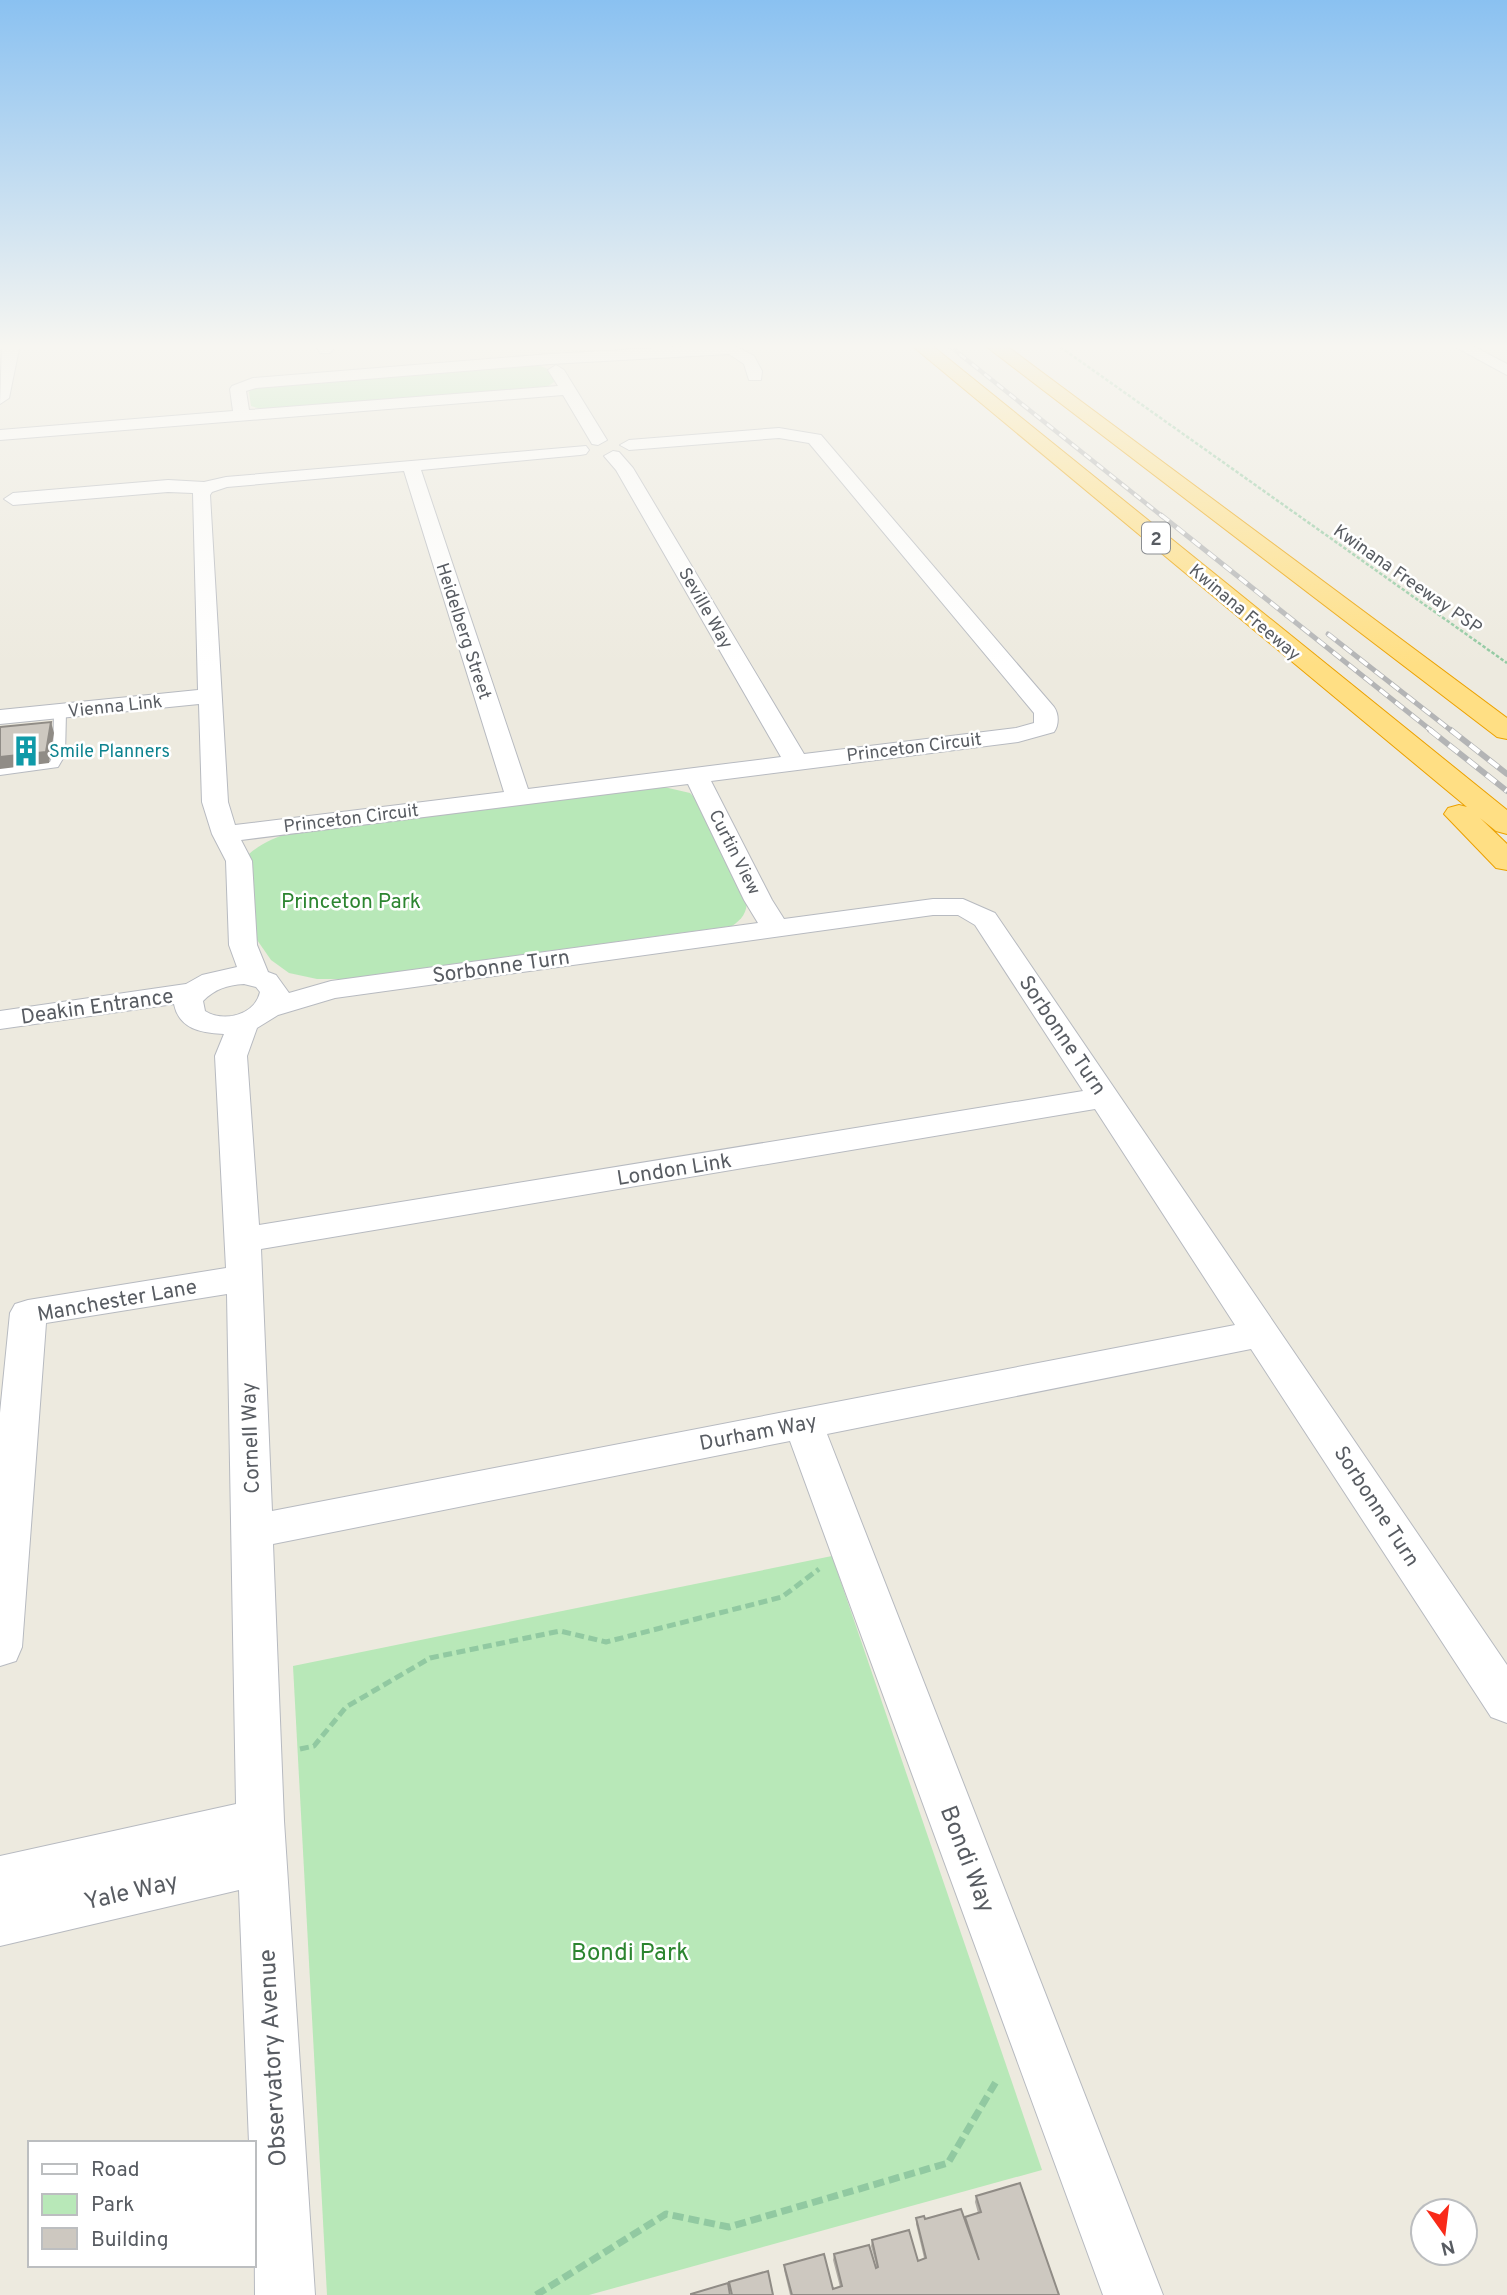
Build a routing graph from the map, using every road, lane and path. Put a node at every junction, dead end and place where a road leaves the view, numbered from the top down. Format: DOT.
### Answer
graph roads {
  1 [pos="568,451"];
  2 [pos="615,451"];
  3 [pos="825,451"];
  4 [pos="1049,451"];
  5 [pos="1135,451"];
  6 [pos="1207,451"];
  7 [pos="411,466"];
  8 [pos="205,488"];
  9 [pos="13,499"];
  10 [pos="1296,655"];
  11 [pos="1507,663"];
  12 [pos="211,696"];
  13 [pos="60,712"];
  14 [pos="7,718"];
  15 [pos="1507,731"];
  16 [pos="796,762"];
  17 [pos="0,771"];
  18 [pos="696,775"];
  19 [pos="518,797"];
  20 [pos="1507,825"];
  21 [pos="225,834"];
  22 [pos="1507,861"];
  23 [pos="776,928"];
  24 [pos="243,945"];
  25 [pos="260,999"];
  26 [pos="203,1004"];
  27 [pos="0,1020"];
  28 [pos="0,1037"];
  29 [pos="232,1056"];
  30 [pos="1105,1097"];
  31 [pos="244,1259"];
  32 [pos="1263,1333"];
  33 [pos="803,1423"];
  34 [pos="254,1531"];
  35 [pos="820,1569"];
  36 [pos="0,1647"];
  37 [pos="1507,1703"];
  38 [pos="300,1749"];
  39 [pos="262,1841"];
  40 [pos="0,1880"];
  41 [pos="0,1921"];
  42 [pos="998,2080"];
  43 [pos="285,2295"];
  44 [pos="536,2295"];
  45 [pos="1133,2295"];
  1 -- 7 [label="street"];
  2 -- 16 [label="street, Seville Way"];
  3 -- 16 [label="street, Princeton Circuit"];
  4 -- 10 [label="highway, Kwinana Freeway / 2"];
  5 -- 15 [label="highway"];
  6 -- 11 [label="path, Kwinana Freeway PSP"];
  7 -- 8 [label="street"];
  7 -- 19 [label="street, Heidelberg Street"];
  8 -- 9 [label="street"];
  8 -- 12 [label="street"];
  10 -- 20 [label="highway, Kwinana Freeway / 2"];
  10 -- 22 [label="highway, 2"];
  12 -- 13 [label="street, Vienna Link"];
  12 -- 21 [label="street"];
  13 -- 14 [label="street, Vienna Link"];
  13 -- 17 [label="lane"];
  16 -- 18 [label="street, Princeton Circuit"];
  18 -- 19 [label="street, Princeton Circuit"];
  18 -- 23 [label="street, Curtin View"];
  19 -- 21 [label="street, Princeton Circuit"];
  21 -- 24 [label="street"];
  23 -- 25 [label="street, Sorbonne Turn"];
  23 -- 30 [label="street, Sorbonne Turn"];
  24 -- 25 [label="street"];
  24 -- 26 [label="street"];
  25 -- 26 [label="street"];
  25 -- 26 [label="street"];
  25 -- 29 [label="street, Cornell Way"];
  26 -- 27 [label="street, Deakin Entrance"];
  26 -- 28 [label="street, Deakin Entrance"];
  26 -- 29 [label="street"];
  29 -- 31 [label="street, Cornell Way"];
  30 -- 31 [label="street, London Link"];
  30 -- 32 [label="street, Sorbonne Turn"];
  31 -- 34 [label="street, Cornell Way"];
  31 -- 36 [label="street, Manchester Lane"];
  32 -- 33 [label="street, Durham Way"];
  32 -- 37 [label="street, Sorbonne Turn"];
  33 -- 34 [label="street, Durham Way"];
  33 -- 45 [label="street, Bondi Way"];
  34 -- 39 [label="street, Cornell Way"];
  35 -- 38 [label="path"];
  39 -- 40 [label="street, Yale Way"];
  39 -- 41 [label="street, Yale Way"];
  39 -- 43 [label="street, Observatory Avenue"];
  42 -- 44 [label="path"];
}
